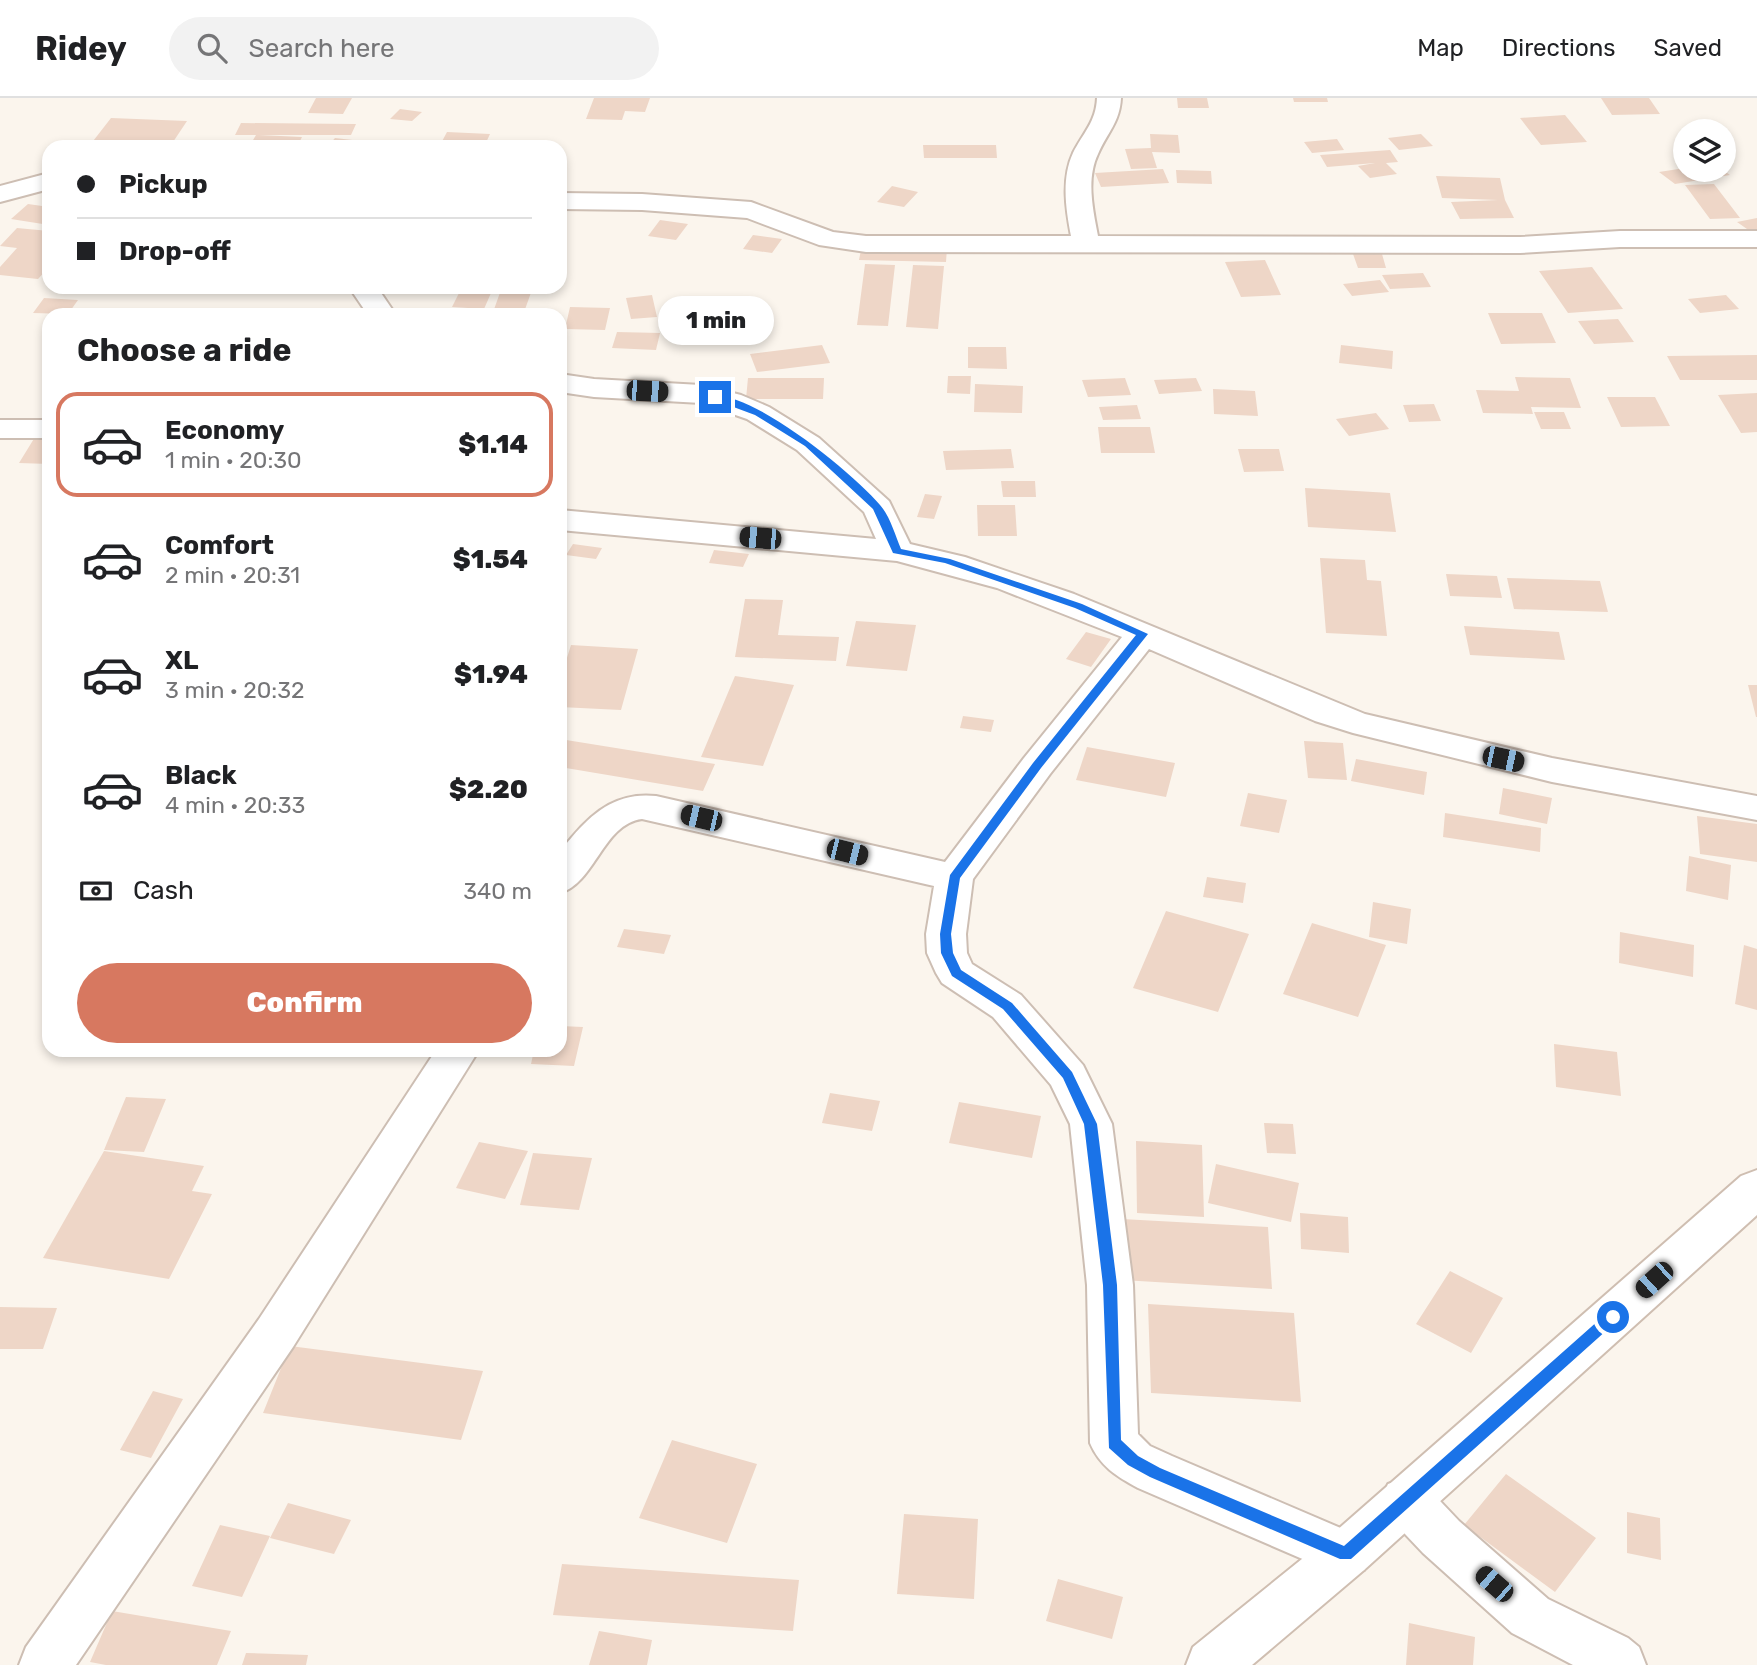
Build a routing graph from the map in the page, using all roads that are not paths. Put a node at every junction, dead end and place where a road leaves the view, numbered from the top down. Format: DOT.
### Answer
graph roads {
  1 [pos="1109,98"];
  2 [pos="42,183"];
  3 [pos="0,194"];
  4 [pos="567,201"];
  5 [pos="1757,239"];
  6 [pos="1086,244"];
  7 [pos="567,384"];
  8 [pos="0,429"];
  9 [pos="42,429"];
  10 [pos="567,521"];
  11 [pos="897,551"];
  12 [pos="1143,634"];
  13 [pos="1757,808"];
  14 [pos="567,872"];
  15 [pos="954,877"];
  16 [pos="453,1057"];
  17 [pos="1757,1188"];
  18 [pos="1406,1500"];
  19 [pos="1346,1554"];
  20 [pos="45,1665"];
  21 [pos="1212,1665"];
  22 [pos="1619,1665"];
  1 -- 6 [label="street"];
  2 -- 3 [label="street"];
  4 -- 6 [label="street"];
  5 -- 6 [label="street"];
  7 -- 11 [label="street"];
  8 -- 9 [label="street"];
  10 -- 11 [label="street"];
  11 -- 12 [label="street"];
  12 -- 13 [label="street"];
  12 -- 15 [label="street"];
  14 -- 15 [label="street"];
  15 -- 19 [label="street"];
  16 -- 20 [label="street"];
  17 -- 18 [label="street"];
  18 -- 19 [label="street"];
  18 -- 22 [label="street"];
  19 -- 21 [label="street"];
}
